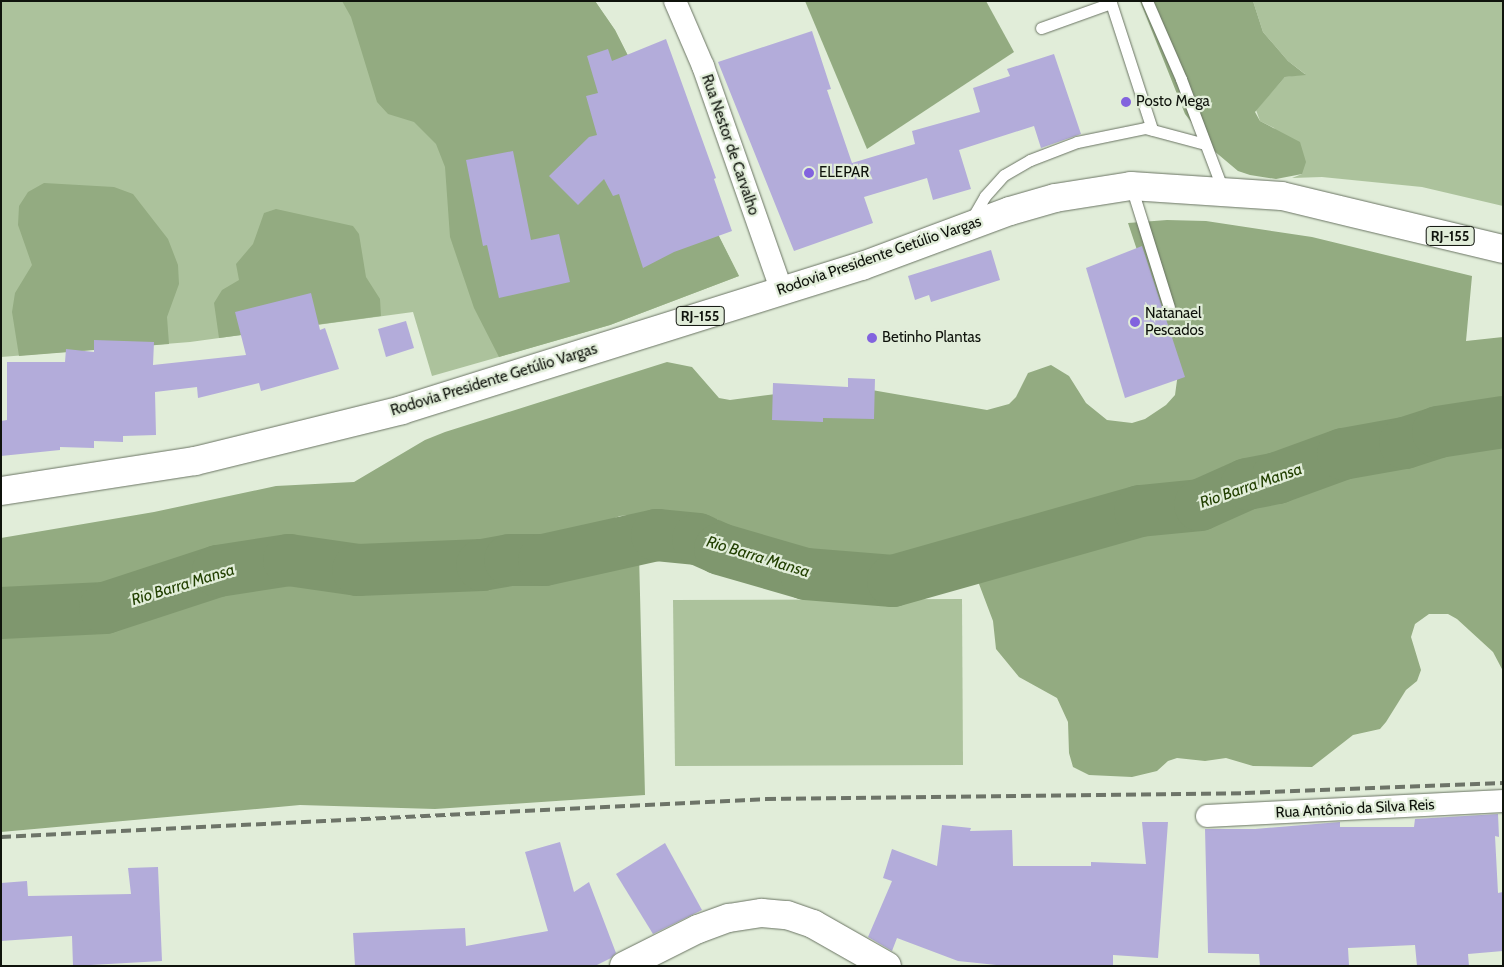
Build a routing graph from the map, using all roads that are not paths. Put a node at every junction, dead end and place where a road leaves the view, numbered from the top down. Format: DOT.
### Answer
graph roads {
  1 [pos="675,1"];
  2 [pos="1147,1"];
  3 [pos="1041,28"];
  4 [pos="1152,129"];
  5 [pos="1205,144"];
  6 [pos="1131,186"];
  7 [pos="1223,190"];
  8 [pos="969,224"];
  9 [pos="1503,249"];
  10 [pos="782,291"];
  11 [pos="1169,307"];
  12 [pos="1,491"];
  13 [pos="1503,801"];
  14 [pos="1207,816"];
  15 [pos="624,966"];
  16 [pos="887,966"];
  1 -- 10 [label="street, Rua Nestor de Carvalho"];
  2 -- 5 [label="lane"];
  3 -- 4 [label="lane"];
  4 -- 5 [label="lane"];
  4 -- 8 [label="lane"];
  5 -- 7 [label="lane"];
  6 -- 7 [label="main road, Rodovia Presidente Getúlio Vargas / RJ-155"];
  6 -- 8 [label="main road, Rodovia Presidente Getúlio Vargas / RJ-155"];
  6 -- 11 [label="lane"];
  7 -- 9 [label="main road, Rodovia Presidente Getúlio Vargas / RJ-155"];
  8 -- 10 [label="main road, Rodovia Presidente Getúlio Vargas / RJ-155"];
  10 -- 12 [label="main road, Rodovia Presidente Getúlio Vargas / RJ-155"];
  13 -- 14 [label="street, Rua Antônio da Silva Reis"];
  15 -- 16 [label="main road"];
}
